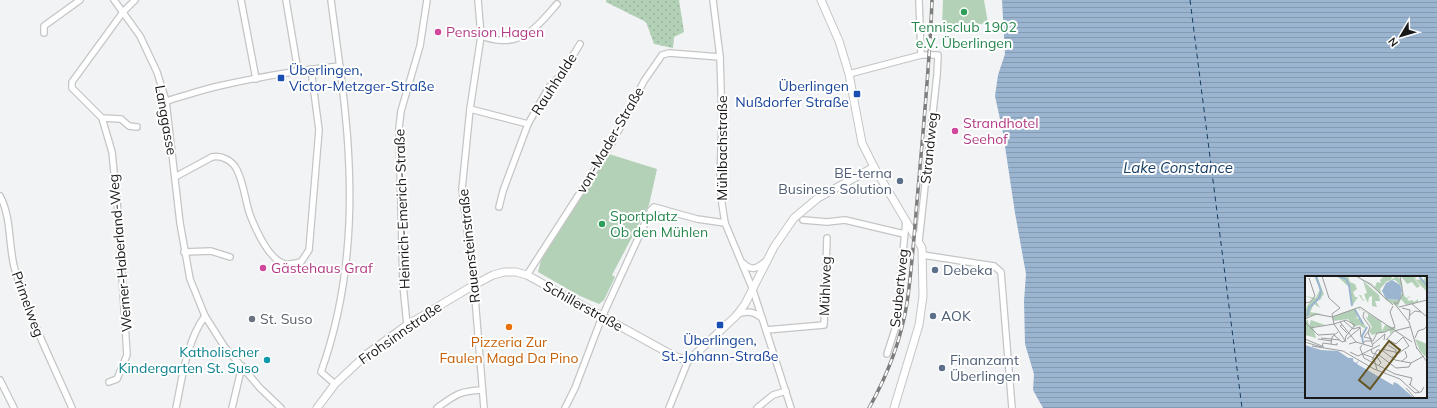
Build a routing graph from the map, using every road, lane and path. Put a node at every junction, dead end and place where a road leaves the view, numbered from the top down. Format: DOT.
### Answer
graph roads {
  1 [pos="80,0"];
  2 [pos="114,0"];
  3 [pos="136,0"];
  4 [pos="241,0"];
  5 [pos="286,0"];
  6 [pos="331,0"];
  7 [pos="426,0"];
  8 [pos="478,0"];
  9 [pos="713,0"];
  10 [pos="821,0"];
  11 [pos="919,0"];
  12 [pos="558,4"];
  13 [pos="123,12"];
  14 [pos="44,33"];
  15 [pos="481,36"];
  16 [pos="580,44"];
  17 [pos="921,55"];
  18 [pos="720,57"];
  19 [pos="340,66"];
  20 [pos="311,69"];
  21 [pos="298,71"];
  22 [pos="849,74"];
  23 [pos="256,79"];
  24 [pos="166,102"];
  25 [pos="470,109"];
  26 [pos="102,118"];
  27 [pos="528,124"];
  28 [pos="137,127"];
  29 [pos="874,167"];
  30 [pos="175,177"];
  31 [pos="0,196"];
  32 [pos="499,207"];
  33 [pos="803,220"];
  34 [pos="906,220"];
  35 [pos="725,223"];
  36 [pos="904,234"];
  37 [pos="827,238"];
  38 [pos="919,241"];
  39 [pos="184,252"];
  40 [pos="923,255"];
  41 [pos="230,257"];
  42 [pos="768,258"];
  43 [pos="740,259"];
  44 [pos="527,275"];
  45 [pos="474,284"];
  46 [pos="753,290"];
  47 [pos="737,314"];
  48 [pos="205,316"];
  49 [pos="602,317"];
  50 [pos="762,318"];
  51 [pos="407,325"];
  52 [pos="766,330"];
  53 [pos="887,354"];
  54 [pos="688,361"];
  55 [pos="242,366"];
  56 [pos="0,380"];
  57 [pos="109,382"];
  58 [pos="335,384"];
  59 [pos="482,390"];
  60 [pos="786,391"];
  61 [pos="14,408"];
  62 [pos="72,408"];
  63 [pos="176,408"];
  64 [pos="232,408"];
  65 [pos="281,408"];
  66 [pos="317,408"];
  67 [pos="437,408"];
  68 [pos="484,408"];
  69 [pos="565,408"];
  70 [pos="669,408"];
  71 [pos="758,408"];
  72 [pos="791,408"];
  73 [pos="894,408"];
  74 [pos="1012,408"];
  1 -- 14 [label="street"];
  2 -- 13 [label="street, Langgasse"];
  3 -- 13 [label="street"];
  4 -- 23 [label="street"];
  5 -- 21 [label="street"];
  6 -- 19 [label="street"];
  7 -- 51 [label="street, Heinrich-Emerich-Straße"];
  8 -- 15 [label="street, Rauensteinstraße"];
  9 -- 18 [label="street, Mühlbachstraße"];
  10 -- 22 [label="street"];
  11 -- 17 [label="street"];
  12 -- 15 [label="street"];
  13 -- 24 [label="street, Langgasse"];
  13 -- 26 [label="street, Werner-Haberland-Weg"];
  15 -- 25 [label="street, Rauensteinstraße"];
  16 -- 27 [label="street, Rauhhalde"];
  17 -- 22 [label="street"];
  17 -- 38 [label="street, Strandweg"];
  18 -- 35 [label="street, Mühlbachstraße"];
  18 -- 44 [label="street, von-Mader-Straße"];
  19 -- 20 [label="street"];
  19 -- 58 [label="street"];
  20 -- 21 [label="street"];
  20 -- 30 [label="street"];
  21 -- 23 [label="street"];
  22 -- 29 [label="street"];
  23 -- 24 [label="street"];
  24 -- 30 [label="street, Langgasse"];
  25 -- 27 [label="street, Rauhhalde"];
  25 -- 45 [label="street, Rauensteinstraße"];
  26 -- 28 [label="street"];
  26 -- 57 [label="street, Werner-Haberland-Weg"];
  27 -- 32 [label="street, Rauhhalde"];
  29 -- 34 [label="street"];
  29 -- 42 [label="street"];
  30 -- 39 [label="street, Langgasse"];
  31 -- 62 [label="street, Primelweg"];
  33 -- 36 [label="street"];
  34 -- 36 [label="street, Seubertweg"];
  34 -- 38 [label="street"];
  35 -- 43 [label="street, Mühlbachstraße"];
  35 -- 49 [label="street"];
  36 -- 53 [label="street, Seubertweg"];
  37 -- 52 [label="street, Mühlweg"];
  38 -- 40 [label="street"];
  39 -- 41 [label="street"];
  39 -- 48 [label="street, Langgasse"];
  40 -- 73 [label="street"];
  40 -- 74 [label="street"];
  42 -- 43 [label="street"];
  42 -- 46 [label="street"];
  43 -- 46 [label="street, Mühlbachstraße"];
  44 -- 45 [label="street, Schillerstraße"];
  44 -- 49 [label="street, Schillerstraße"];
  45 -- 51 [label="street, Frohsinnstraße"];
  45 -- 59 [label="street, Rauensteinstraße"];
  46 -- 47 [label="street"];
  46 -- 50 [label="street, Mühlbachstraße"];
  47 -- 50 [label="street"];
  47 -- 54 [label="street"];
  48 -- 55 [label="street, Langgasse"];
  48 -- 63 [label="street"];
  49 -- 54 [label="street, Schillerstraße"];
  49 -- 69 [label="street"];
  50 -- 52 [label="street, Mühlbachstraße"];
  51 -- 58 [label="street, Frohsinnstraße"];
  52 -- 60 [label="street, Mühlbachstraße"];
  54 -- 70 [label="street"];
  55 -- 64 [label="street"];
  55 -- 65 [label="street, Langgasse"];
  56 -- 61 [label="street"];
  58 -- 66 [label="street, Frohsinnstraße"];
  59 -- 67 [label="street"];
  59 -- 68 [label="street, Rauensteinstraße"];
  60 -- 71 [label="street"];
  60 -- 72 [label="street, Mühlbachstraße"];
}
